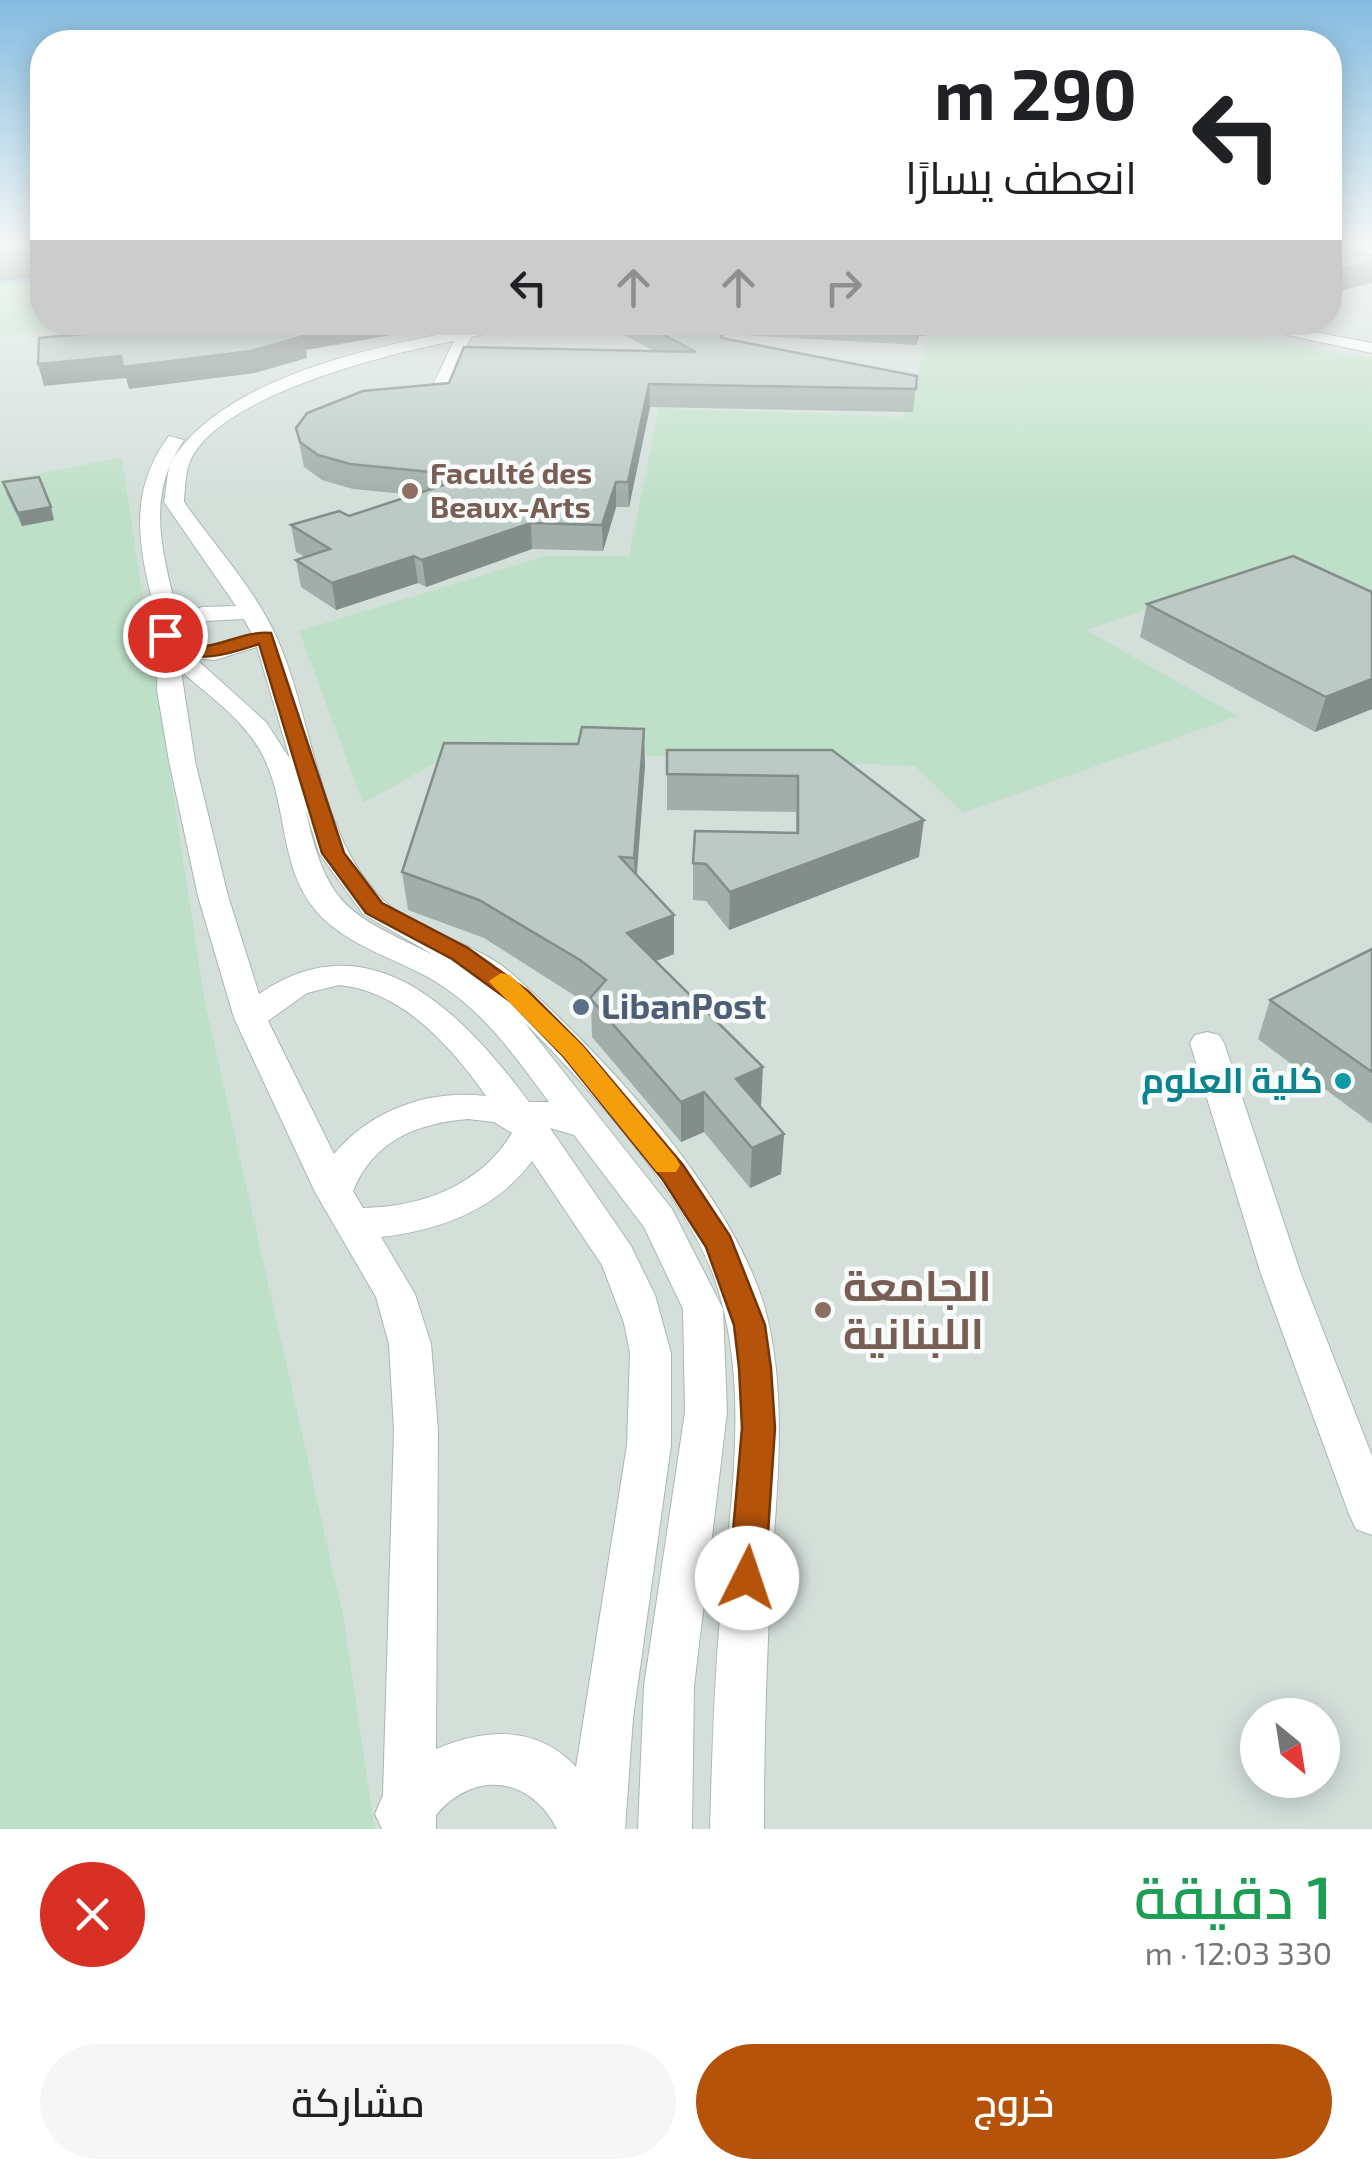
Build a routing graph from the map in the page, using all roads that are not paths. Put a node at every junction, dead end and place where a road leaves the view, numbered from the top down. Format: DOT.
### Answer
graph roads {
  1 [pos="446,335"];
  2 [pos="449,335"];
  3 [pos="460,335"];
  4 [pos="1312,335"];
  5 [pos="1321,335"];
  6 [pos="1372,345"];
  7 [pos="436,395"];
  8 [pos="258,625"];
  9 [pos="171,641"];
  10 [pos="250,1018"];
  11 [pos="564,1042"];
  12 [pos="1206,1043"];
  13 [pos="537,1112"];
  14 [pos="587,1126"];
  15 [pos="646,1140"];
  16 [pos="344,1208"];
  17 [pos="1372,1514"];
  18 [pos="403,1821"];
  19 [pos="585,1829"];
  20 [pos="598,1829"];
  21 [pos="665,1829"];
  22 [pos="737,1829"];
  1 -- 9 [label="street"];
  2 -- 8 [label="street"];
  3 -- 7 [label="street"];
  4 -- 6 [label="street"];
  5 -- 6 [label="street"];
  8 -- 9 [label="street"];
  8 -- 9 [label="street"];
  8 -- 11 [label="street"];
  9 -- 10 [label="street"];
  9 -- 13 [label="street"];
  10 -- 13 [label="street"];
  10 -- 16 [label="street"];
  11 -- 13 [label="street"];
  11 -- 15 [label="street"];
  12 -- 17 [label="street"];
  13 -- 14 [label="street"];
  13 -- 16 [label="street"];
  13 -- 16 [label="street"];
  13 -- 20 [label="street"];
  14 -- 15 [label="street"];
  14 -- 21 [label="street"];
  15 -- 22 [label="street"];
  16 -- 18 [label="street"];
  18 -- 19 [label="street"];
}
